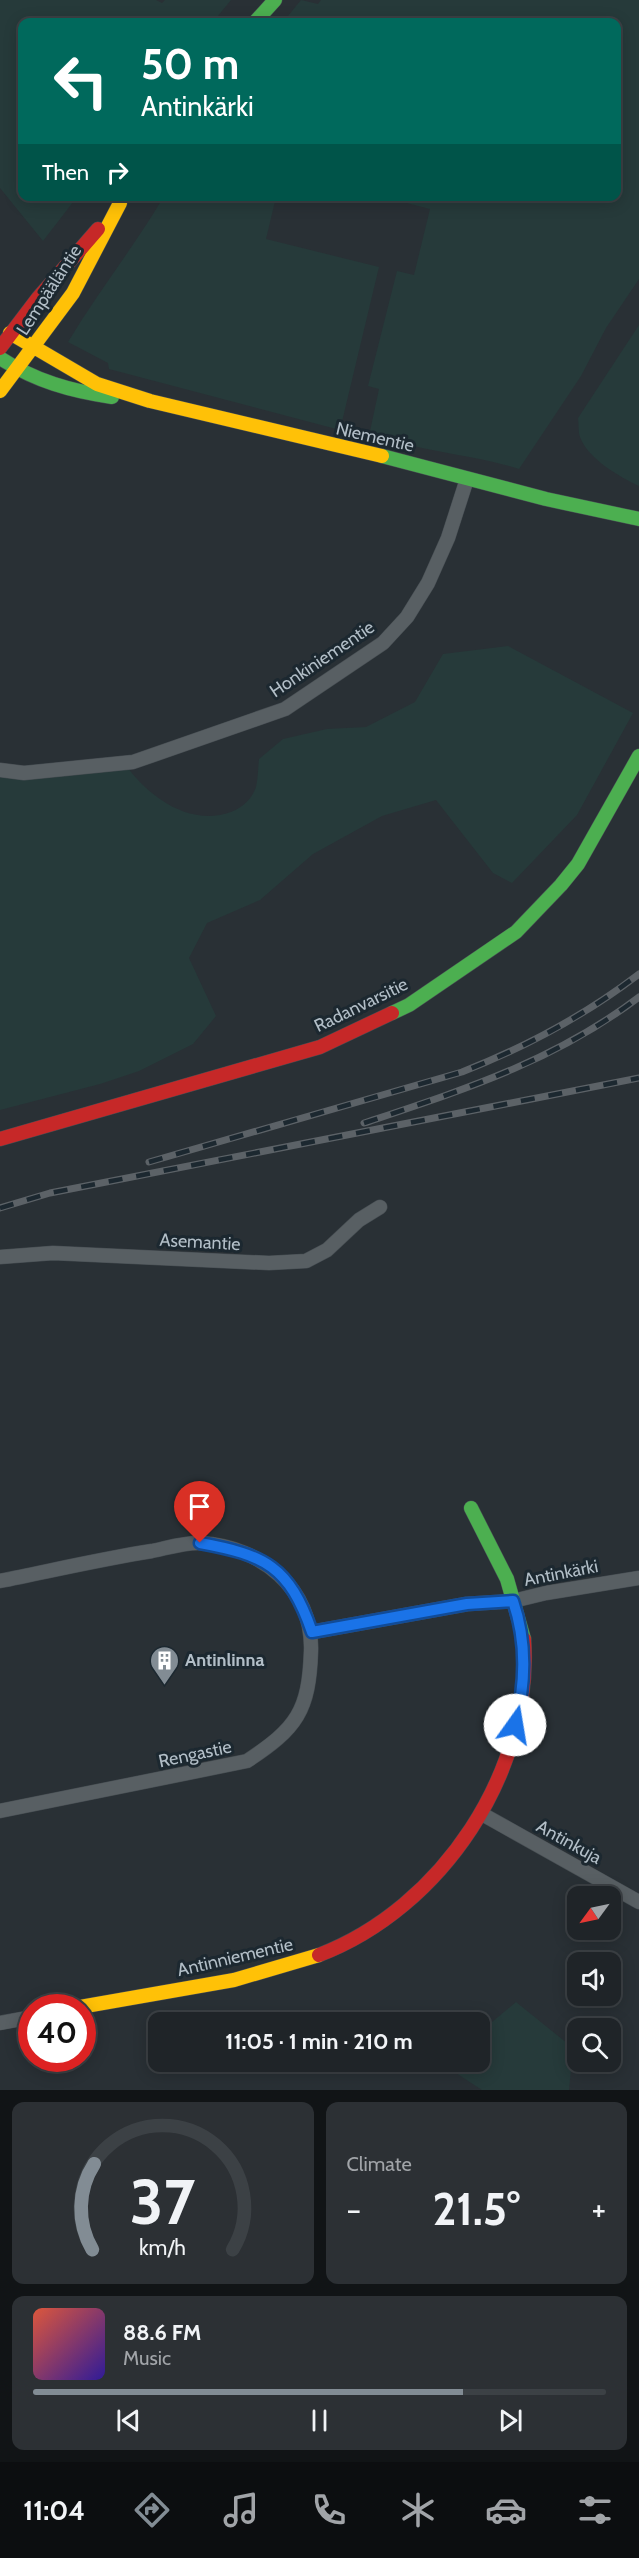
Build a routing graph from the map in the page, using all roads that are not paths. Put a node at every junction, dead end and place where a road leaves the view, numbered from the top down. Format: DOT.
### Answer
graph roads {
  1 [pos="259,0"];
  2 [pos="275,0"];
  3 [pos="248,18"];
  4 [pos="259,18"];
  5 [pos="121,201"];
  6 [pos="121,201"];
  7 [pos="5,331"];
  8 [pos="0,348"];
  9 [pos="34,348"];
  10 [pos="0,358"];
  11 [pos="17,370"];
  12 [pos="0,391"];
  13 [pos="150,401"];
  14 [pos="467,479"];
  15 [pos="591,509"];
  16 [pos="639,519"];
  17 [pos="639,529"];
  18 [pos="639,756"];
  19 [pos="0,770"];
  20 [pos="0,1139"];
  21 [pos="380,1207"];
  22 [pos="0,1257"];
  23 [pos="471,1508"];
  24 [pos="639,1578"];
  25 [pos="0,1581"];
  26 [pos="513,1601"];
  27 [pos="312,1632"];
  28 [pos="0,1811"];
  29 [pos="482,1814"];
  30 [pos="639,1902"];
  31 [pos="96,2004"];
  32 [pos="18,2020"];
  33 [pos="0,2023"];
  1 -- 3 [label="street"];
  2 -- 4 [label="street"];
  5 -- 7 [label="street, Lempääläntie"];
  6 -- 9 [label="street, Lempääläntie"];
  7 -- 8 [label="street, Lempääläntie"];
  7 -- 9 [label="street, Niementie"];
  9 -- 11 [label="street, Lempääläntie"];
  9 -- 13 [label="street, Niementie"];
  10 -- 11 [label="street, Niementie"];
  11 -- 12 [label="street, Lempääläntie"];
  11 -- 13 [label="street, Niementie"];
  13 -- 14 [label="street, Niementie"];
  14 -- 15 [label="street, Niementie"];
  14 -- 19 [label="street, Honkiniementie"];
  15 -- 16 [label="street, Niementie"];
  15 -- 17 [label="street, Niementie"];
  18 -- 20 [label="street, Radanvarsitie"];
  21 -- 22 [label="street, Asemantie"];
  23 -- 26 [label="street, Antinniementie"];
  24 -- 26 [label="street, Antinkärki"];
  25 -- 27 [label="street, Rengastie"];
  26 -- 27 [label="street, Antinkärki"];
  26 -- 29 [label="street, Antinniementie"];
  27 -- 28 [label="street, Rengastie"];
  29 -- 30 [label="street, Antinkuja"];
  29 -- 31 [label="street, Antinniementie"];
  32 -- 33 [label="street"];
}
